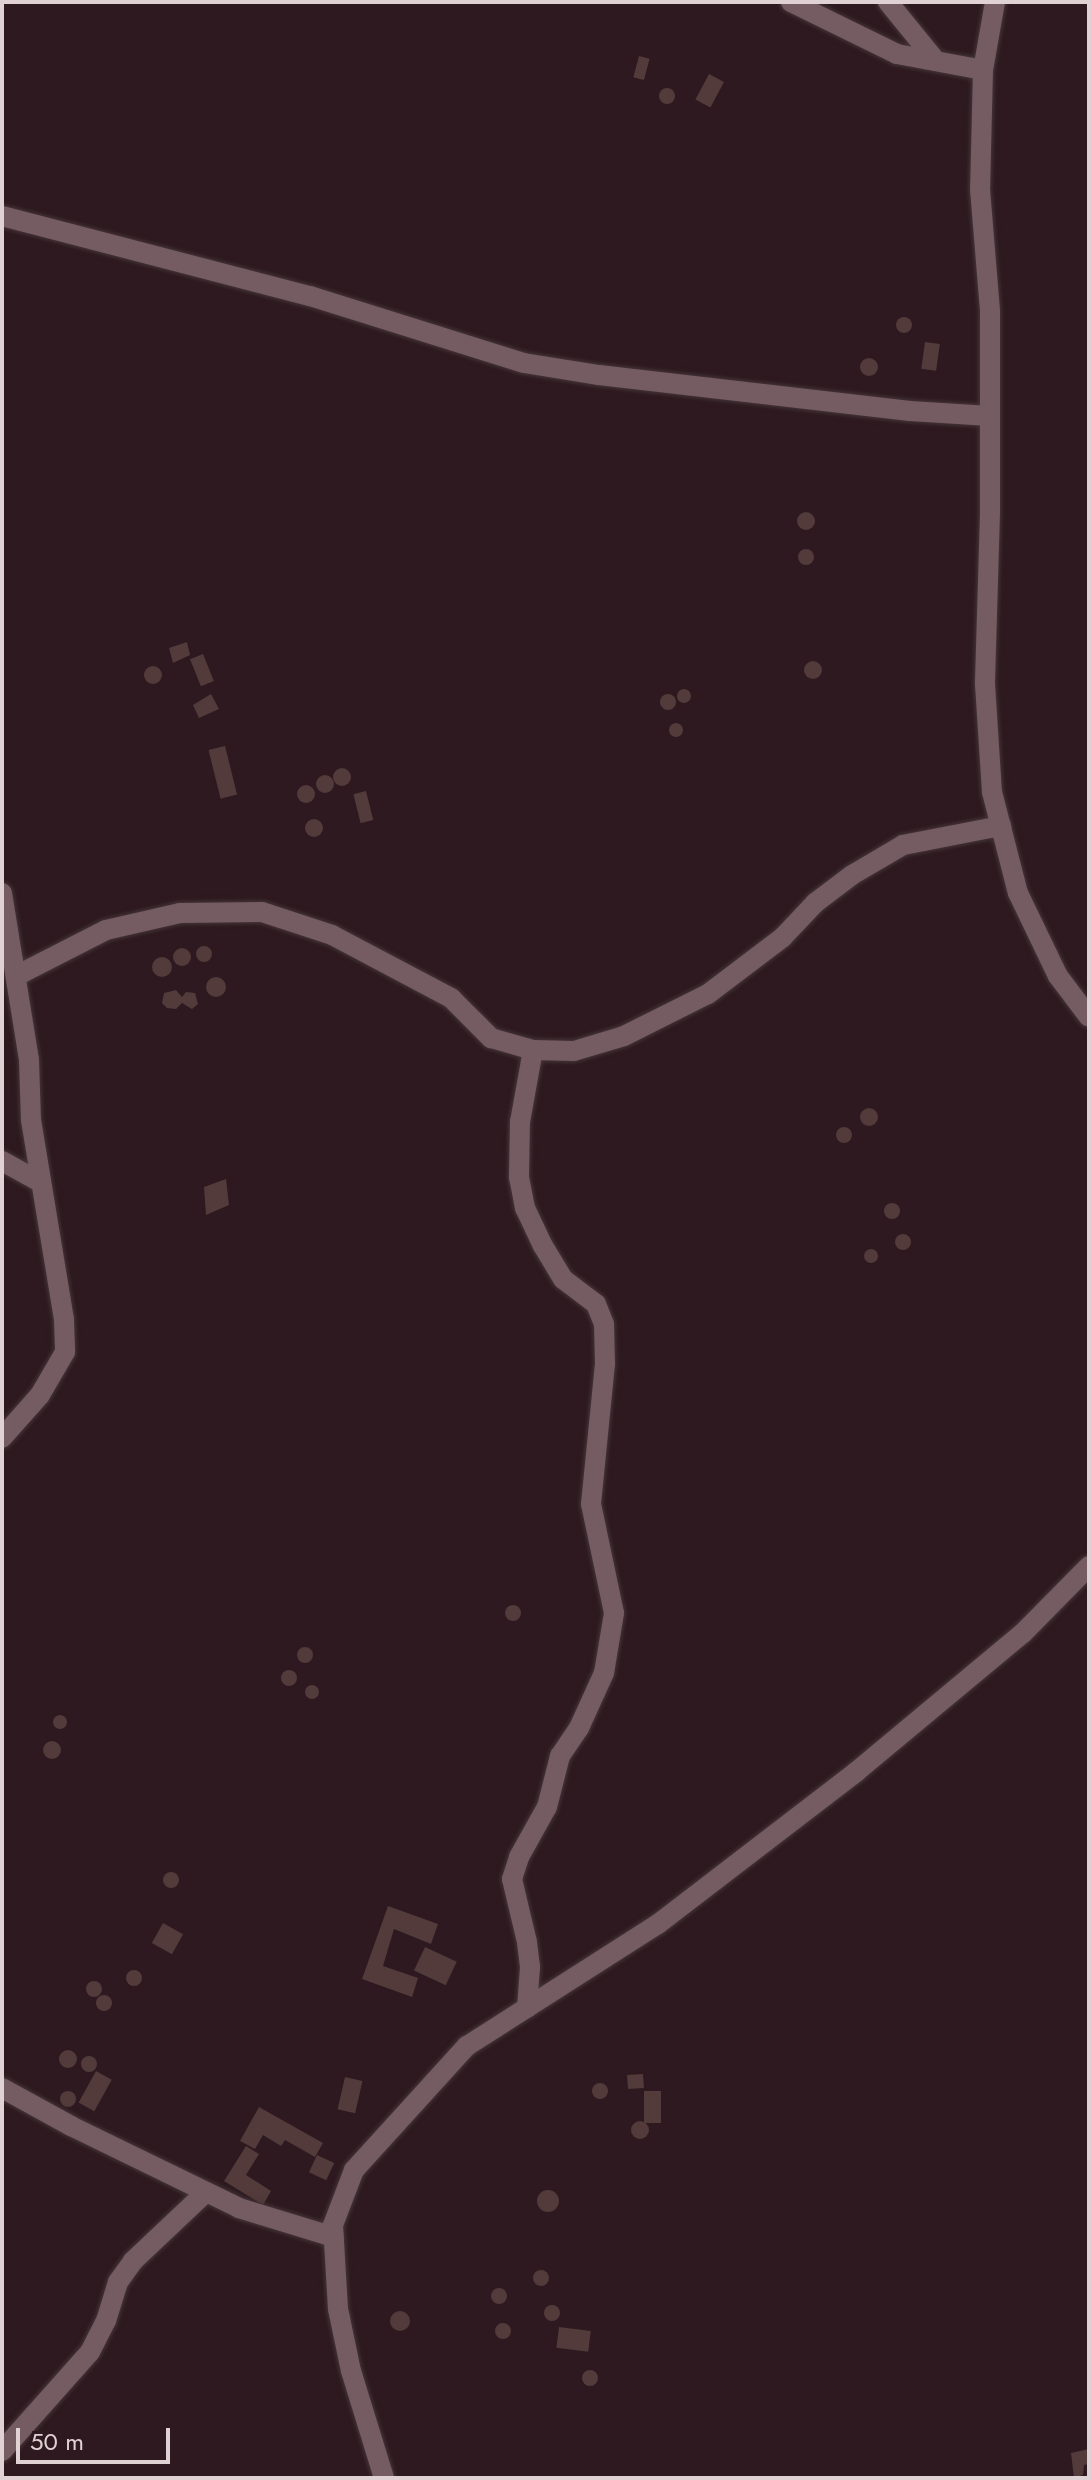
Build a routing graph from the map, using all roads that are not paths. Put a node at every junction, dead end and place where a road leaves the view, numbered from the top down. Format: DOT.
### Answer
graph roads {
  1 [pos="791,2"];
  2 [pos="888,2"];
  3 [pos="995,2"];
  4 [pos="936,61"];
  5 [pos="983,70"];
  6 [pos="2,216"];
  7 [pos="990,416"];
  8 [pos="1001,826"];
  9 [pos="2,893"];
  10 [pos="16,976"];
  11 [pos="1089,1017"];
  12 [pos="533,1050"];
  13 [pos="2,1161"];
  14 [pos="40,1182"];
  15 [pos="2,1438"];
  16 [pos="1089,1566"];
  17 [pos="527,2008"];
  18 [pos="2,2088"];
  19 [pos="206,2192"];
  20 [pos="334,2237"];
  21 [pos="2,2451"];
  22 [pos="384,2478"];
  1 -- 4 [label="street"];
  2 -- 4 [label="street"];
  3 -- 5 [label="street"];
  4 -- 5 [label="street"];
  5 -- 7 [label="street"];
  6 -- 7 [label="street"];
  7 -- 8 [label="street"];
  8 -- 11 [label="street"];
  8 -- 12 [label="street"];
  9 -- 10 [label="street"];
  10 -- 12 [label="street"];
  10 -- 14 [label="street"];
  12 -- 17 [label="street"];
  13 -- 14 [label="street"];
  14 -- 15 [label="street"];
  16 -- 17 [label="street"];
  17 -- 20 [label="street"];
  18 -- 19 [label="street"];
  19 -- 20 [label="street"];
  19 -- 21 [label="street"];
  20 -- 22 [label="street"];
}
